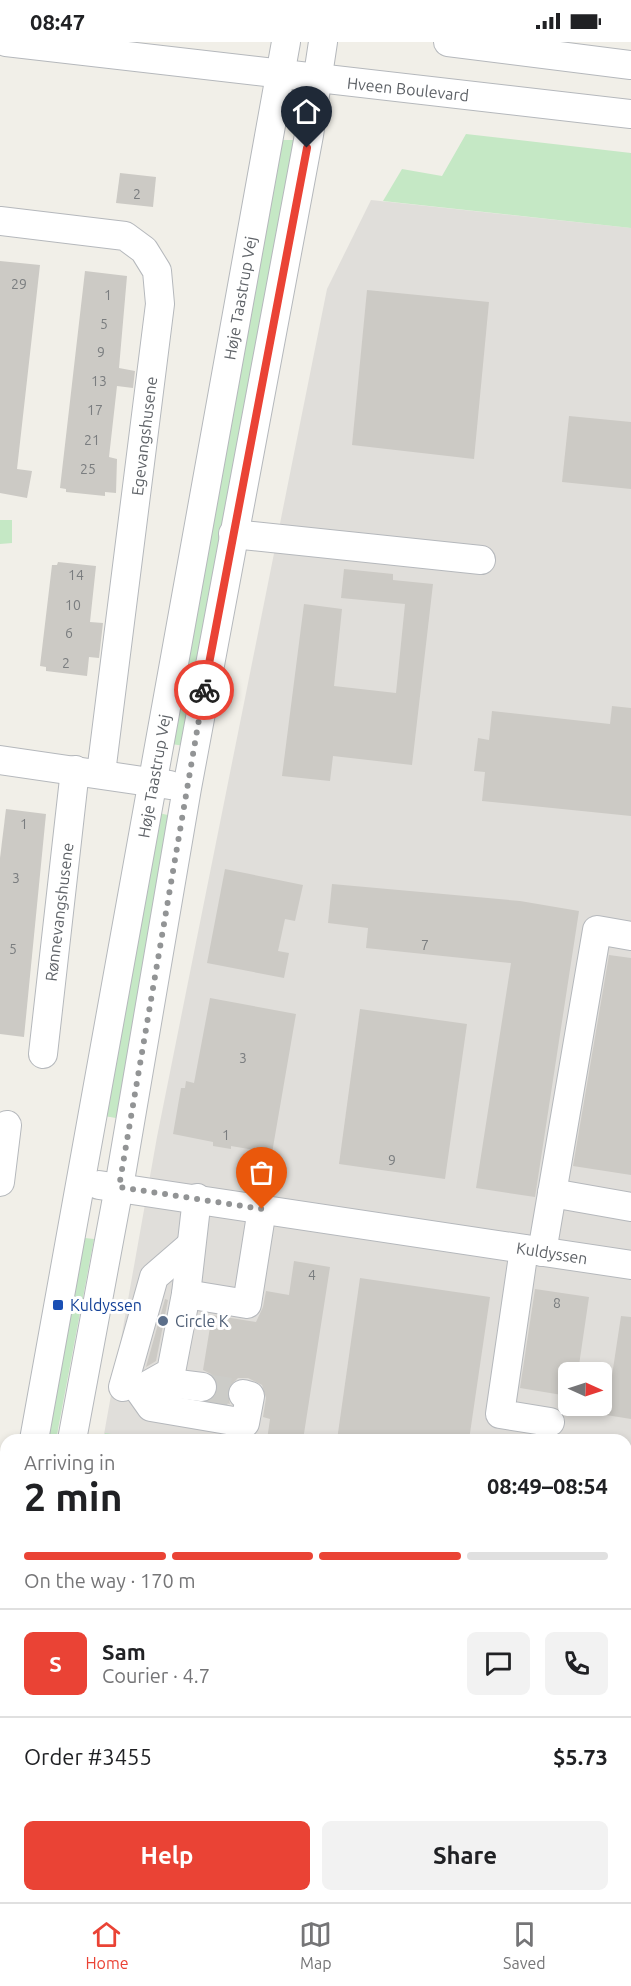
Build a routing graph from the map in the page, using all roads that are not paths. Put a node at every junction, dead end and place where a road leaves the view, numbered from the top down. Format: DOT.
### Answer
graph roads {
  1 [pos="6,42"];
  2 [pos="286,42"];
  3 [pos="323,42"];
  4 [pos="448,42"];
  5 [pos="631,65"];
  6 [pos="280,75"];
  7 [pos="318,79"];
  8 [pos="631,114"];
  9 [pos="0,221"];
  10 [pos="233,534"];
  11 [pos="481,560"];
  12 [pos="0,760"];
  13 [pos="88,772"];
  14 [pos="153,782"];
  15 [pos="187,788"];
  16 [pos="631,936"];
  17 [pos="43,1053"];
  18 [pos="7,1125"];
  19 [pos="0,1182"];
  20 [pos="81,1182"];
  21 [pos="119,1187"];
  22 [pos="552,1193"];
  23 [pos="197,1198"];
  24 [pos="631,1207"];
  25 [pos="262,1209"];
  26 [pos="191,1245"];
  27 [pos="533,1250"];
  28 [pos="631,1265"];
  29 [pos="186,1294"];
  30 [pos="83,1381"];
  31 [pos="202,1387"];
  32 [pos="131,1389"];
  33 [pos="243,1394"];
  34 [pos="550,1422"];
  35 [pos="35,1434"];
  36 [pos="73,1434"];
  1 -- 6 [label="street, Hveen Boulevard"];
  2 -- 6 [label="street, Høje Taastrup Vej"];
  3 -- 7 [label="street, Høje Taastrup Vej"];
  4 -- 5 [label="street"];
  6 -- 7 [label="street, Hveen Boulevard"];
  6 -- 14 [label="street, Høje Taastrup Vej"];
  7 -- 8 [label="street, Hveen Boulevard"];
  7 -- 10 [label="street, Høje Taastrup Vej"];
  9 -- 13 [label="street, Egevangshusene"];
  10 -- 11 [label="street"];
  10 -- 15 [label="street, Høje Taastrup Vej"];
  12 -- 13 [label="street"];
  13 -- 14 [label="street"];
  13 -- 17 [label="street, Rønnevangshusene"];
  14 -- 15 [label="street"];
  14 -- 20 [label="street, Høje Taastrup Vej"];
  15 -- 21 [label="street, Høje Taastrup Vej"];
  16 -- 22 [label="street"];
  18 -- 19 [label="street"];
  20 -- 21 [label="street, Kuldyssen"];
  20 -- 35 [label="street, Høje Taastrup Vej"];
  21 -- 23 [label="street, Kuldyssen"];
  21 -- 30 [label="street, Høje Taastrup Vej"];
  22 -- 24 [label="street"];
  22 -- 27 [label="street"];
  23 -- 25 [label="street, Kuldyssen"];
  23 -- 26 [label="street"];
  25 -- 27 [label="street, Kuldyssen"];
  25 -- 29 [label="street"];
  26 -- 29 [label="street"];
  26 -- 32 [label="street"];
  27 -- 28 [label="street, Kuldyssen"];
  27 -- 34 [label="street"];
  29 -- 32 [label="street"];
  30 -- 32 [label="street"];
  30 -- 36 [label="street, Høje Taastrup Vej"];
  31 -- 32 [label="street"];
  32 -- 33 [label="street"];
}
